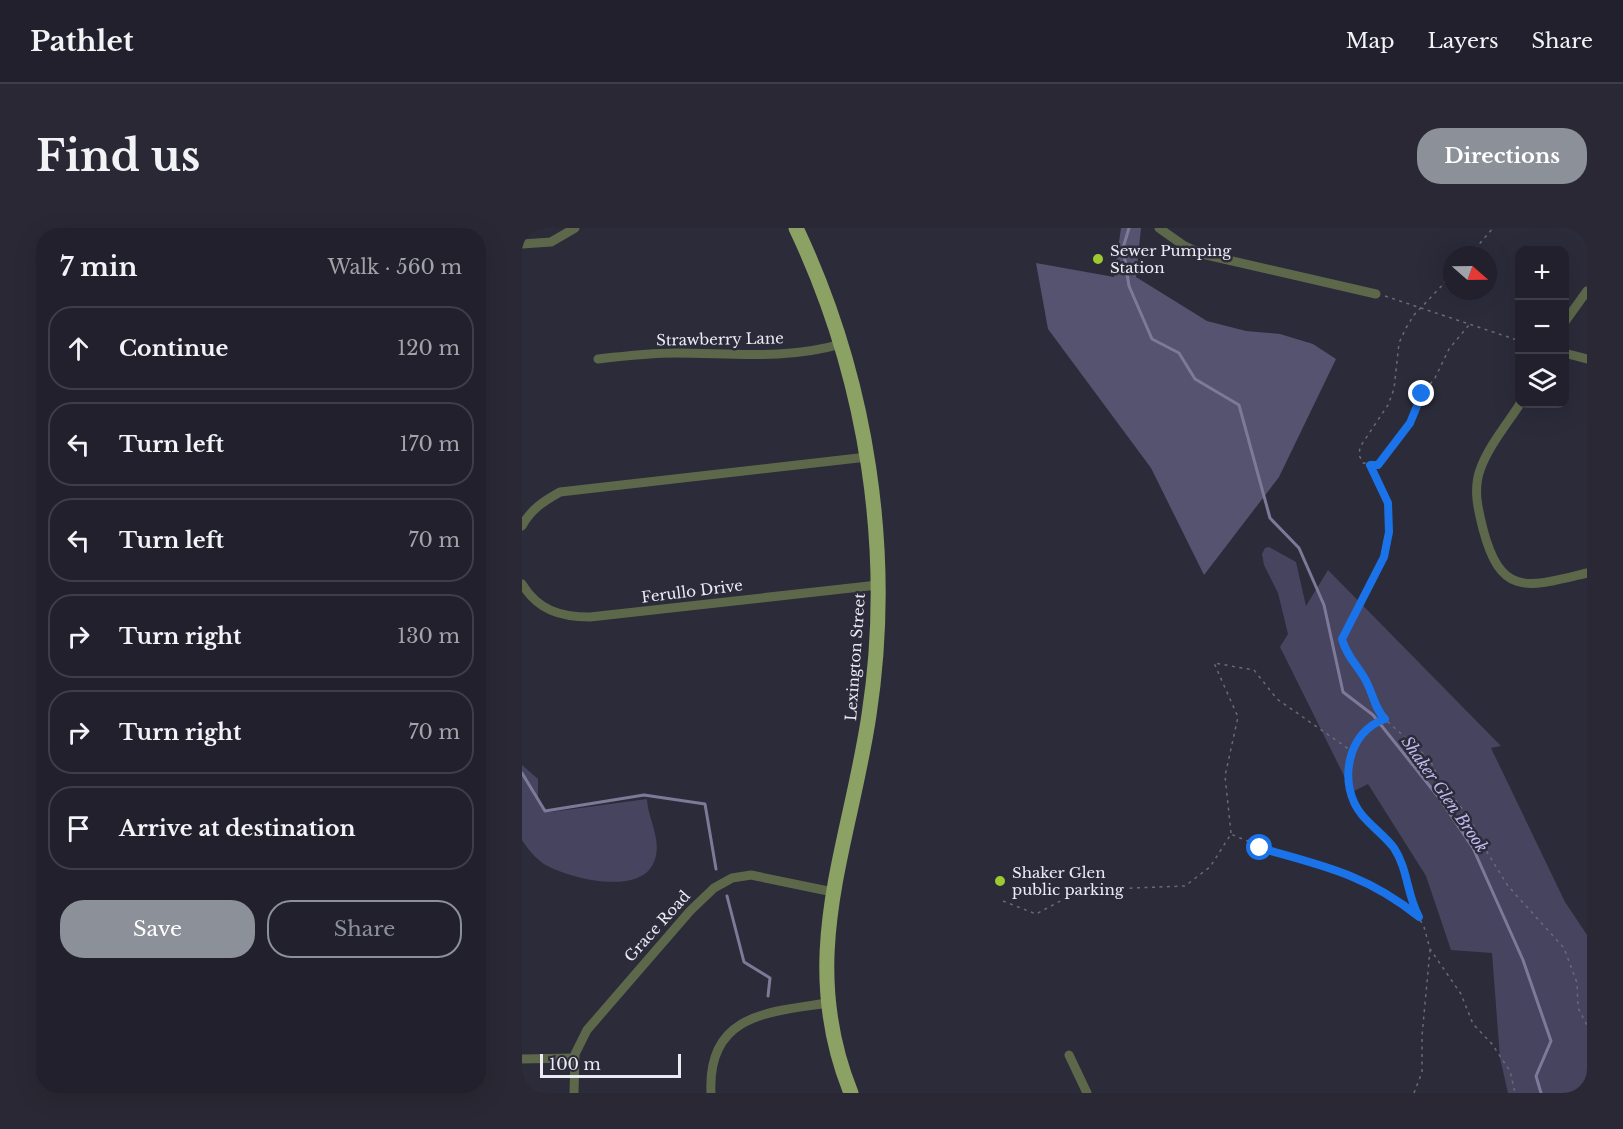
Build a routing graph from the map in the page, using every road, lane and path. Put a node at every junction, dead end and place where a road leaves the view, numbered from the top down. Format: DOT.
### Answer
graph roads {
  1 [pos="575,228"];
  2 [pos="796,228"];
  3 [pos="1159,228"];
  4 [pos="1493,228"];
  5 [pos="522,244"];
  6 [pos="1478,246"];
  7 [pos="1443,284"];
  8 [pos="1587,291"];
  9 [pos="1376,294"];
  10 [pos="1420,308"];
  11 [pos="1569,316"];
  12 [pos="1469,325"];
  13 [pos="1515,339"];
  14 [pos="841,344"];
  15 [pos="1568,354"];
  16 [pos="598,358"];
  17 [pos="1587,359"];
  18 [pos="1517,408"];
  19 [pos="867,457"];
  20 [pos="1370,465"];
  21 [pos="522,526"];
  22 [pos="1587,573"];
  23 [pos="522,584"];
  24 [pos="878,585"];
  25 [pos="1385,719"];
  26 [pos="1352,751"];
  27 [pos="1231,834"];
  28 [pos="833,892"];
  29 [pos="1003,901"];
  30 [pos="1419,917"];
  31 [pos="1430,949"];
  32 [pos="828,1003"];
  33 [pos="1587,1024"];
  34 [pos="1069,1055"];
  35 [pos="574,1058"];
  36 [pos="522,1059"];
  37 [pos="574,1093"];
  38 [pos="711,1093"];
  39 [pos="851,1093"];
  40 [pos="1087,1093"];
  41 [pos="1414,1093"];
  42 [pos="1515,1093"];
  1 -- 5 [label="street"];
  2 -- 14 [label="main road, Lexington Street"];
  3 -- 9 [label="street"];
  4 -- 6 [label="path"];
  7 -- 10 [label="path"];
  8 -- 11 [label="street"];
  9 -- 10 [label="path"];
  10 -- 12 [label="path"];
  10 -- 20 [label="path"];
  12 -- 13 [label="path"];
  12 -- 20 [label="path"];
  14 -- 16 [label="street, Strawberry Lane"];
  14 -- 19 [label="main road, Lexington Street"];
  15 -- 17 [label="street"];
  18 -- 22 [label="street"];
  19 -- 21 [label="street"];
  19 -- 24 [label="main road, Lexington Street"];
  20 -- 25 [label="path"];
  23 -- 24 [label="street, Ferullo Drive"];
  24 -- 28 [label="main road, Lexington Street"];
  25 -- 26 [label="path, bridge"];
  25 -- 33 [label="path"];
  26 -- 27 [label="path"];
  26 -- 30 [label="path"];
  27 -- 29 [label="path"];
  27 -- 30 [label="path"];
  28 -- 32 [label="main road, Lexington Street"];
  28 -- 35 [label="street, Grace Road"];
  30 -- 31 [label="path"];
  31 -- 41 [label="path"];
  31 -- 42 [label="path"];
  32 -- 38 [label="street"];
  32 -- 39 [label="main road, Lexington Street"];
  34 -- 40 [label="street"];
  35 -- 36 [label="street"];
  35 -- 37 [label="street, Grace Road"];
}
